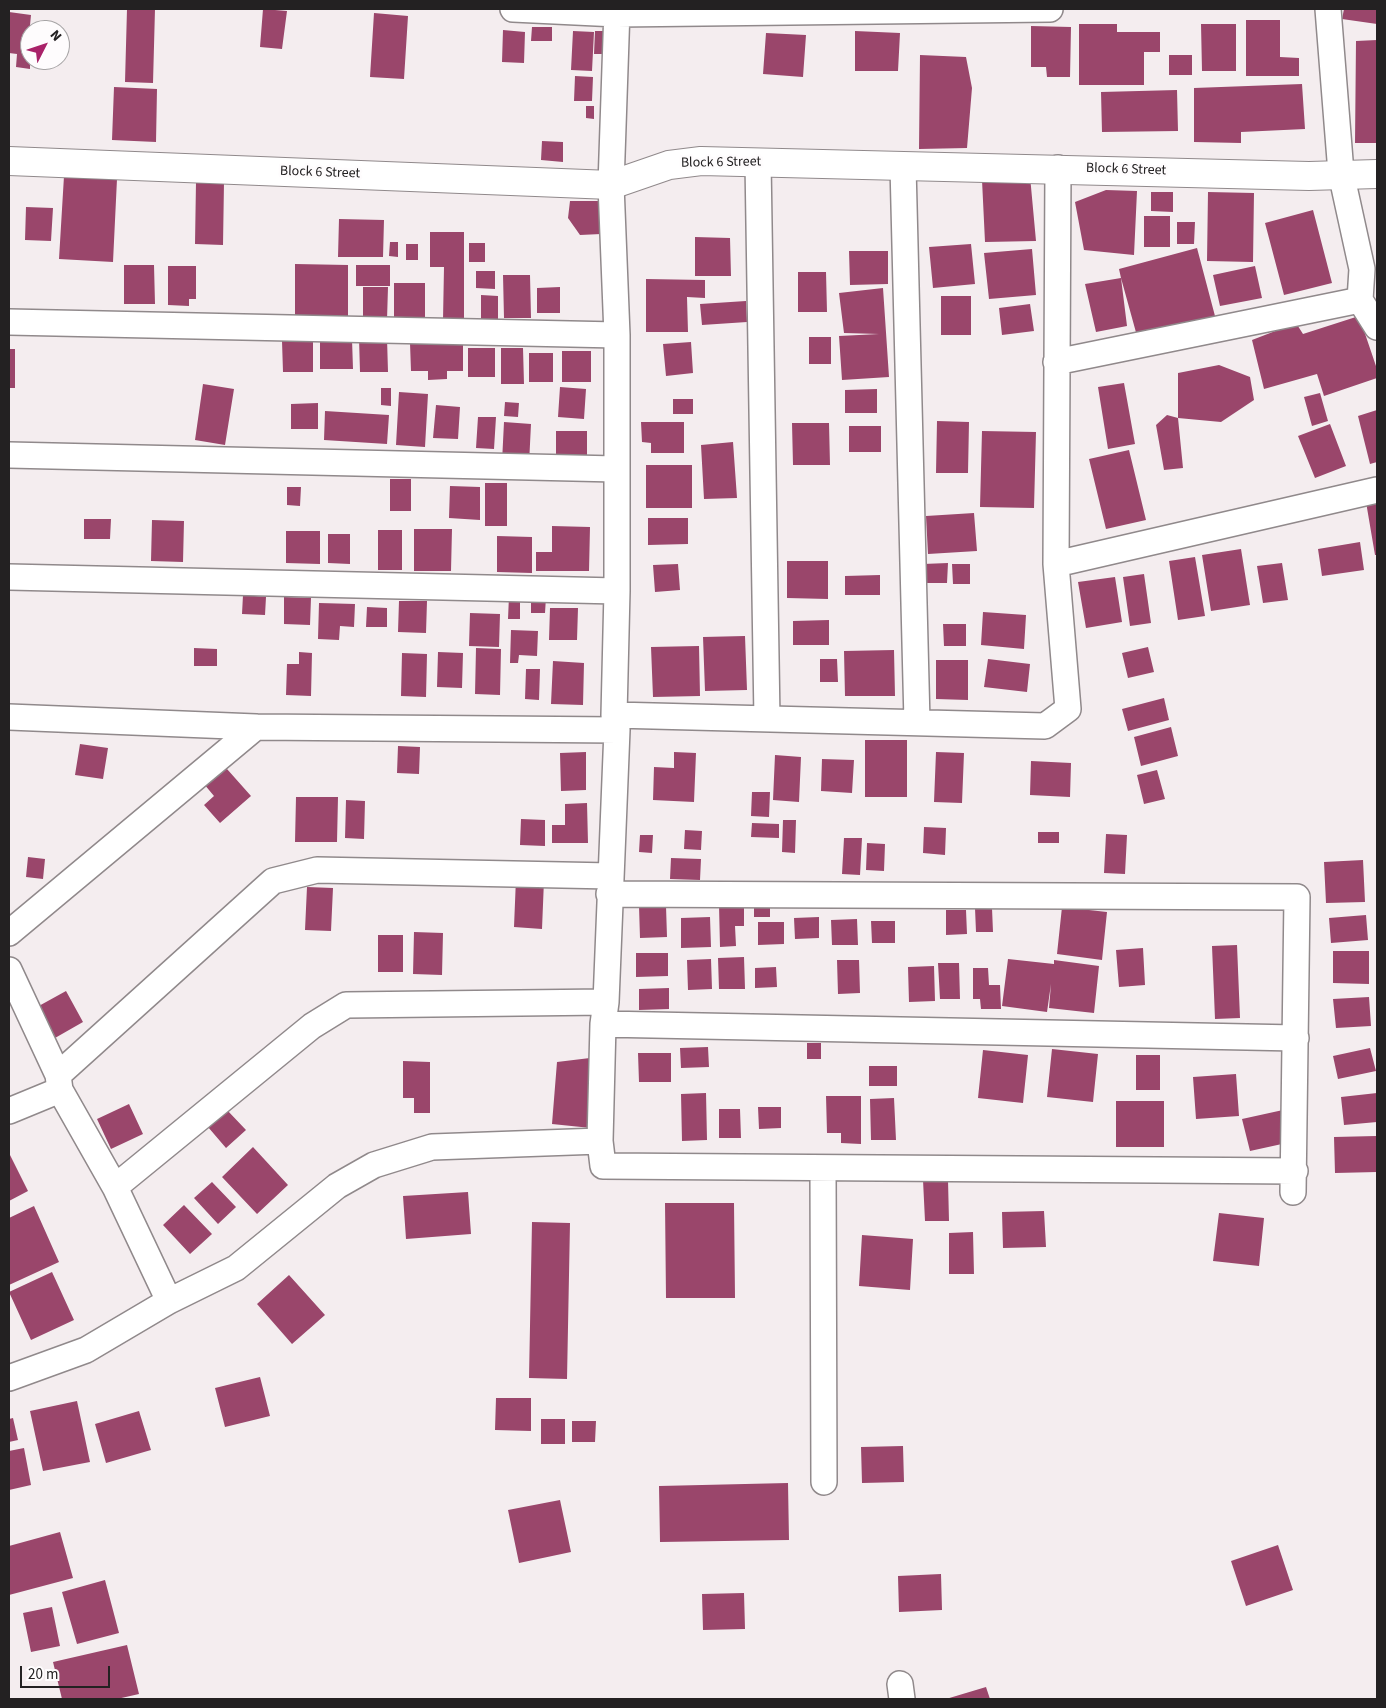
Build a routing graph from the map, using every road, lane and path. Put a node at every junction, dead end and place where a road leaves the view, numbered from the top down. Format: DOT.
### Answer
graph roads {
  1 [pos="513,9"];
  2 [pos="1050,9"];
  3 [pos="1328,9"];
  4 [pos="617,12"];
  5 [pos="9,161"];
  6 [pos="758,162"];
  7 [pos="904,166"];
  8 [pos="1058,168"];
  9 [pos="1341,173"];
  10 [pos="1377,174"];
  11 [pos="611,185"];
  12 [pos="1360,300"];
  13 [pos="9,322"];
  14 [pos="1377,327"];
  15 [pos="617,335"];
  16 [pos="1056,362"];
  17 [pos="9,455"];
  18 [pos="616,469"];
  19 [pos="1377,490"];
  20 [pos="1056,564"];
  21 [pos="9,577"];
  22 [pos="617,591"];
  23 [pos="9,717"];
  24 [pos="767,719"];
  25 [pos="615,722"];
  26 [pos="917,722"];
  27 [pos="256,727"];
  28 [pos="610,885"];
  29 [pos="9,933"];
  30 [pos="9,970"];
  31 [pos="604,1013"];
  32 [pos="1296,1038"];
  33 [pos="59,1083"];
  34 [pos="9,1111"];
  35 [pos="600,1141"];
  36 [pos="823,1168"];
  37 [pos="115,1187"];
  38 [pos="169,1301"];
  39 [pos="9,1378"];
  40 [pos="824,1482"];
  1 -- 4 [label="street"];
  2 -- 4 [label="street"];
  3 -- 9 [label="street"];
  4 -- 11 [label="street"];
  5 -- 11 [label="street, Block 6 Street"];
  6 -- 7 [label="street, Block 6 Street"];
  6 -- 11 [label="street, Block 6 Street"];
  6 -- 24 [label="street"];
  7 -- 8 [label="street, Block 6 Street"];
  7 -- 26 [label="street"];
  8 -- 9 [label="street, Block 6 Street"];
  8 -- 16 [label="street"];
  9 -- 10 [label="street, Block 6 Street"];
  9 -- 12 [label="street"];
  11 -- 15 [label="street"];
  12 -- 14 [label="street"];
  12 -- 16 [label="street"];
  13 -- 15 [label="street"];
  15 -- 18 [label="street"];
  16 -- 20 [label="street"];
  17 -- 18 [label="street"];
  18 -- 22 [label="street"];
  19 -- 20 [label="street"];
  20 -- 26 [label="street"];
  21 -- 22 [label="street"];
  22 -- 25 [label="street"];
  23 -- 27 [label="street"];
  24 -- 25 [label="street"];
  24 -- 26 [label="street"];
  25 -- 27 [label="street"];
  25 -- 28 [label="street"];
  27 -- 29 [label="street"];
  28 -- 31 [label="street"];
  28 -- 32 [label="street"];
  28 -- 33 [label="street"];
  30 -- 33 [label="street"];
  31 -- 32 [label="street"];
  31 -- 35 [label="street"];
  31 -- 37 [label="street"];
  32 -- 36 [label="street"];
  33 -- 34 [label="street"];
  33 -- 37 [label="street"];
  35 -- 36 [label="street"];
  35 -- 38 [label="street"];
  36 -- 40 [label="street"];
  37 -- 38 [label="street"];
  38 -- 39 [label="street"];
}
